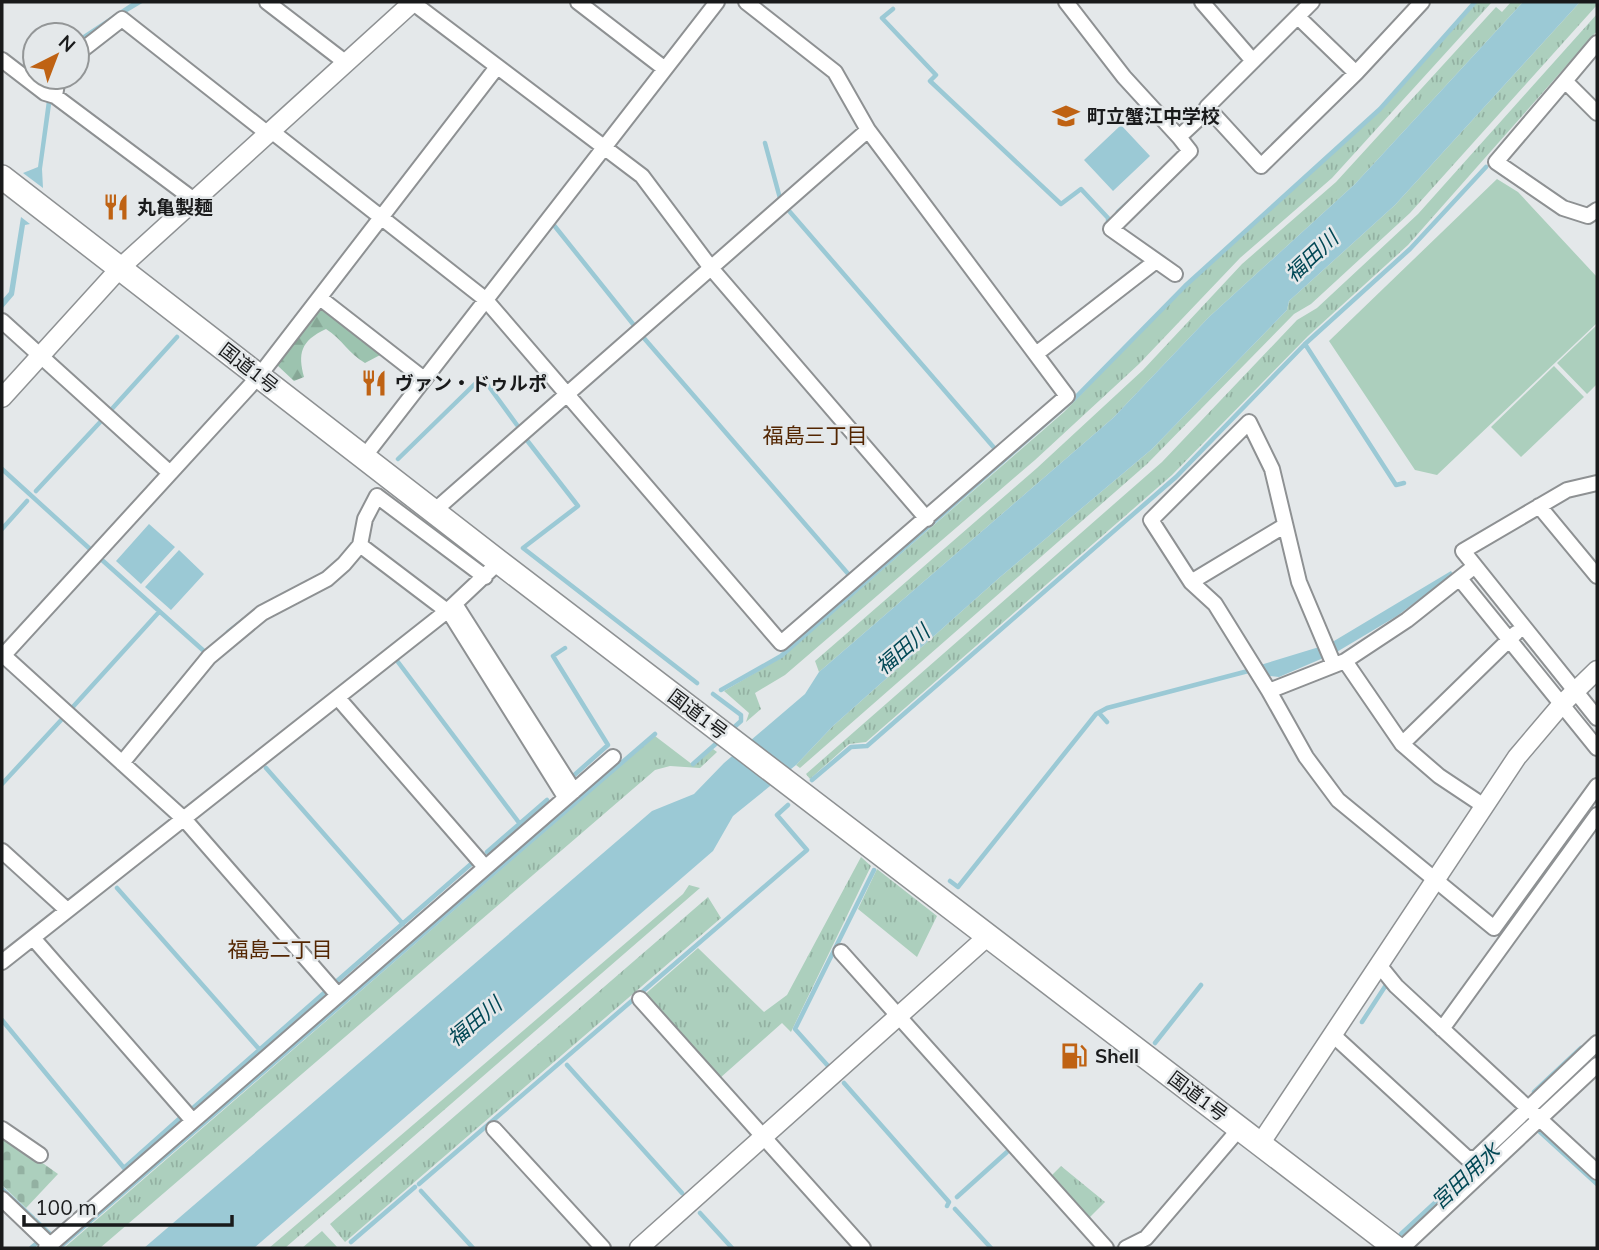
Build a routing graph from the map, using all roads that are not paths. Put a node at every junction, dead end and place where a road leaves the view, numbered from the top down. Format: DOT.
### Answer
graph roads {
  1 [pos="267,2"];
  2 [pos="412,2"];
  3 [pos="578,2"];
  4 [pos="717,2"];
  5 [pos="746,2"];
  6 [pos="1066,2"];
  7 [pos="1202,2"];
  8 [pos="1312,2"];
  9 [pos="1422,2"];
  10 [pos="1298,17"];
  11 [pos="91,43"];
  12 [pos="1597,43"];
  13 [pos="2,60"];
  14 [pos="1253,61"];
  15 [pos="345,62"];
  16 [pos="497,67"];
  17 [pos="665,69"];
  18 [pos="1356,73"];
  19 [pos="1565,81"];
  20 [pos="51,91"];
  21 [pos="50,94"];
  22 [pos="1209,109"];
  23 [pos="1597,113"];
  24 [pos="868,130"];
  25 [pos="269,132"];
  26 [pos="1179,137"];
  27 [pos="604,148"];
  28 [pos="2,177"];
  29 [pos="194,200"];
  30 [pos="1597,210"];
  31 [pos="381,218"];
  32 [pos="1156,261"];
  33 [pos="121,267"];
  34 [pos="711,268"];
  35 [pos="1175,274"];
  36 [pos="320,298"];
  37 [pos="485,299"];
  38 [pos="2,321"];
  39 [pos="1036,354"];
  40 [pos="40,356"];
  41 [pos="259,376"];
  42 [pos="424,379"];
  43 [pos="566,394"];
  44 [pos="2,398"];
  45 [pos="364,457"];
  46 [pos="170,473"];
  47 [pos="1597,483"];
  48 [pos="1539,506"];
  49 [pos="434,511"];
  50 [pos="927,519"];
  51 [pos="1284,526"];
  52 [pos="360,545"];
  53 [pos="1475,566"];
  54 [pos="492,570"];
  55 [pos="1597,576"];
  56 [pos="1460,579"];
  57 [pos="1191,582"];
  58 [pos="450,608"];
  59 [pos="1524,627"];
  60 [pos="1509,639"];
  61 [pos="2,655"];
  62 [pos="1336,662"];
  63 [pos="1597,670"];
  64 [pos="1267,687"];
  65 [pos="1576,691"];
  66 [pos="338,698"];
  67 [pos="1562,704"];
  68 [pos="1597,718"];
  69 [pos="1402,744"];
  70 [pos="1597,748"];
  71 [pos="612,757"];
  72 [pos="122,763"];
  73 [pos="1597,786"];
  74 [pos="569,794"];
  75 [pos="1484,806"];
  76 [pos="1597,815"];
  77 [pos="185,820"];
  78 [pos="2,851"];
  79 [pos="485,867"];
  80 [pos="1435,880"];
  81 [pos="67,910"];
  82 [pos="988,936"];
  83 [pos="33,938"];
  84 [pos="841,951"];
  85 [pos="2,962"];
  86 [pos="1380,965"];
  87 [pos="337,994"];
  88 [pos="639,999"];
  89 [pos="899,1016"];
  90 [pos="1442,1029"];
  91 [pos="1333,1035"];
  92 [pos="1597,1043"];
  93 [pos="1597,1065"];
  94 [pos="1529,1108"];
  95 [pos="1540,1118"];
  96 [pos="192,1121"];
  97 [pos="1240,1128"];
  98 [pos="2,1129"];
  99 [pos="494,1129"];
  100 [pos="764,1137"];
  101 [pos="1260,1144"];
  102 [pos="40,1155"];
  103 [pos="1597,1172"];
  104 [pos="2,1199"];
  105 [pos="1390,1246"];
  106 [pos="48,1247"];
  107 [pos="603,1248"];
  108 [pos="639,1248"];
  109 [pos="863,1248"];
  110 [pos="1106,1248"];
  111 [pos="1126,1248"];
  1 -- 15 [label="street"];
  2 -- 15 [label="street"];
  2 -- 16 [label="street"];
  3 -- 17 [label="street"];
  4 -- 17 [label="street"];
  5 -- 24 [label="street"];
  6 -- 26 [label="street"];
  7 -- 14 [label="street"];
  8 -- 10 [label="street"];
  9 -- 18 [label="street"];
  10 -- 14 [label="street"];
  10 -- 18 [label="street"];
  11 -- 25 [label="street"];
  12 -- 19 [label="street"];
  13 -- 21 [label="street"];
  14 -- 22 [label="street"];
  15 -- 25 [label="street"];
  16 -- 27 [label="street"];
  16 -- 31 [label="street"];
  17 -- 27 [label="street"];
  18 -- 22 [label="street"];
  19 -- 23 [label="street"];
  19 -- 30 [label="street"];
  20 -- 21 [label="street"];
  21 -- 29 [label="street"];
  22 -- 26 [label="street"];
  24 -- 34 [label="street"];
  24 -- 39 [label="street"];
  25 -- 29 [label="street"];
  25 -- 31 [label="street"];
  26 -- 32 [label="street"];
  27 -- 34 [label="street"];
  27 -- 37 [label="street"];
  28 -- 33 [label="highway, 国道1号"];
  29 -- 33 [label="street"];
  31 -- 36 [label="street"];
  31 -- 37 [label="street"];
  32 -- 35 [label="street"];
  32 -- 39 [label="street"];
  33 -- 40 [label="street"];
  33 -- 41 [label="highway, 国道1号"];
  34 -- 43 [label="street"];
  34 -- 50 [label="street"];
  36 -- 41 [label="street"];
  36 -- 42 [label="street"];
  37 -- 42 [label="street"];
  37 -- 43 [label="street"];
  38 -- 40 [label="street"];
  39 -- 50 [label="street"];
  40 -- 44 [label="street"];
  40 -- 46 [label="street"];
  41 -- 45 [label="highway, 国道1号"];
  41 -- 46 [label="street"];
  42 -- 45 [label="street"];
  43 -- 49 [label="street"];
  43 -- 50 [label="street"];
  45 -- 49 [label="highway, 国道1号"];
  46 -- 61 [label="street"];
  47 -- 48 [label="street"];
  48 -- 53 [label="street"];
  48 -- 55 [label="street"];
  49 -- 54 [label="highway, 国道1号"];
  51 -- 57 [label="street"];
  51 -- 57 [label="street"];
  51 -- 62 [label="street"];
  52 -- 54 [label="street"];
  52 -- 58 [label="street"];
  52 -- 72 [label="street"];
  53 -- 56 [label="street"];
  53 -- 59 [label="street"];
  54 -- 58 [label="street"];
  54 -- 82 [label="highway, 国道1号"];
  56 -- 60 [label="street"];
  56 -- 62 [label="street"];
  57 -- 64 [label="street"];
  58 -- 66 [label="street"];
  58 -- 74 [label="street"];
  59 -- 60 [label="street"];
  59 -- 65 [label="street"];
  60 -- 67 [label="street"];
  60 -- 69 [label="street"];
  61 -- 72 [label="street"];
  62 -- 64 [label="street"];
  62 -- 69 [label="street"];
  63 -- 65 [label="street"];
  64 -- 80 [label="street"];
  65 -- 67 [label="street"];
  65 -- 68 [label="street"];
  66 -- 77 [label="street"];
  66 -- 79 [label="street"];
  67 -- 70 [label="street"];
  67 -- 75 [label="street"];
  69 -- 75 [label="street"];
  71 -- 74 [label="street"];
  72 -- 77 [label="street"];
  73 -- 80 [label="street"];
  74 -- 79 [label="street"];
  75 -- 80 [label="street"];
  76 -- 90 [label="street"];
  77 -- 81 [label="street"];
  77 -- 87 [label="street"];
  78 -- 81 [label="street"];
  79 -- 87 [label="street"];
  80 -- 86 [label="street"];
  81 -- 83 [label="street"];
  82 -- 89 [label="street"];
  82 -- 97 [label="highway, 国道1号"];
  83 -- 85 [label="street"];
  83 -- 96 [label="street"];
  84 -- 89 [label="street"];
  86 -- 90 [label="street"];
  86 -- 91 [label="street"];
  87 -- 96 [label="street"];
  88 -- 100 [label="street"];
  89 -- 100 [label="street"];
  89 -- 110 [label="street"];
  90 -- 94 [label="street"];
  91 -- 94 [label="street"];
  91 -- 101 [label="street"];
  92 -- 94 [label="street"];
  93 -- 95 [label="street"];
  94 -- 95 [label="street"];
  95 -- 103 [label="street"];
  95 -- 105 [label="street"];
  96 -- 106 [label="street"];
  97 -- 101 [label="highway, 国道1号"];
  97 -- 111 [label="street"];
  98 -- 102 [label="street"];
  99 -- 107 [label="street"];
  100 -- 108 [label="street"];
  100 -- 109 [label="street"];
  101 -- 105 [label="highway, 国道1号"];
  104 -- 106 [label="street"];
}
